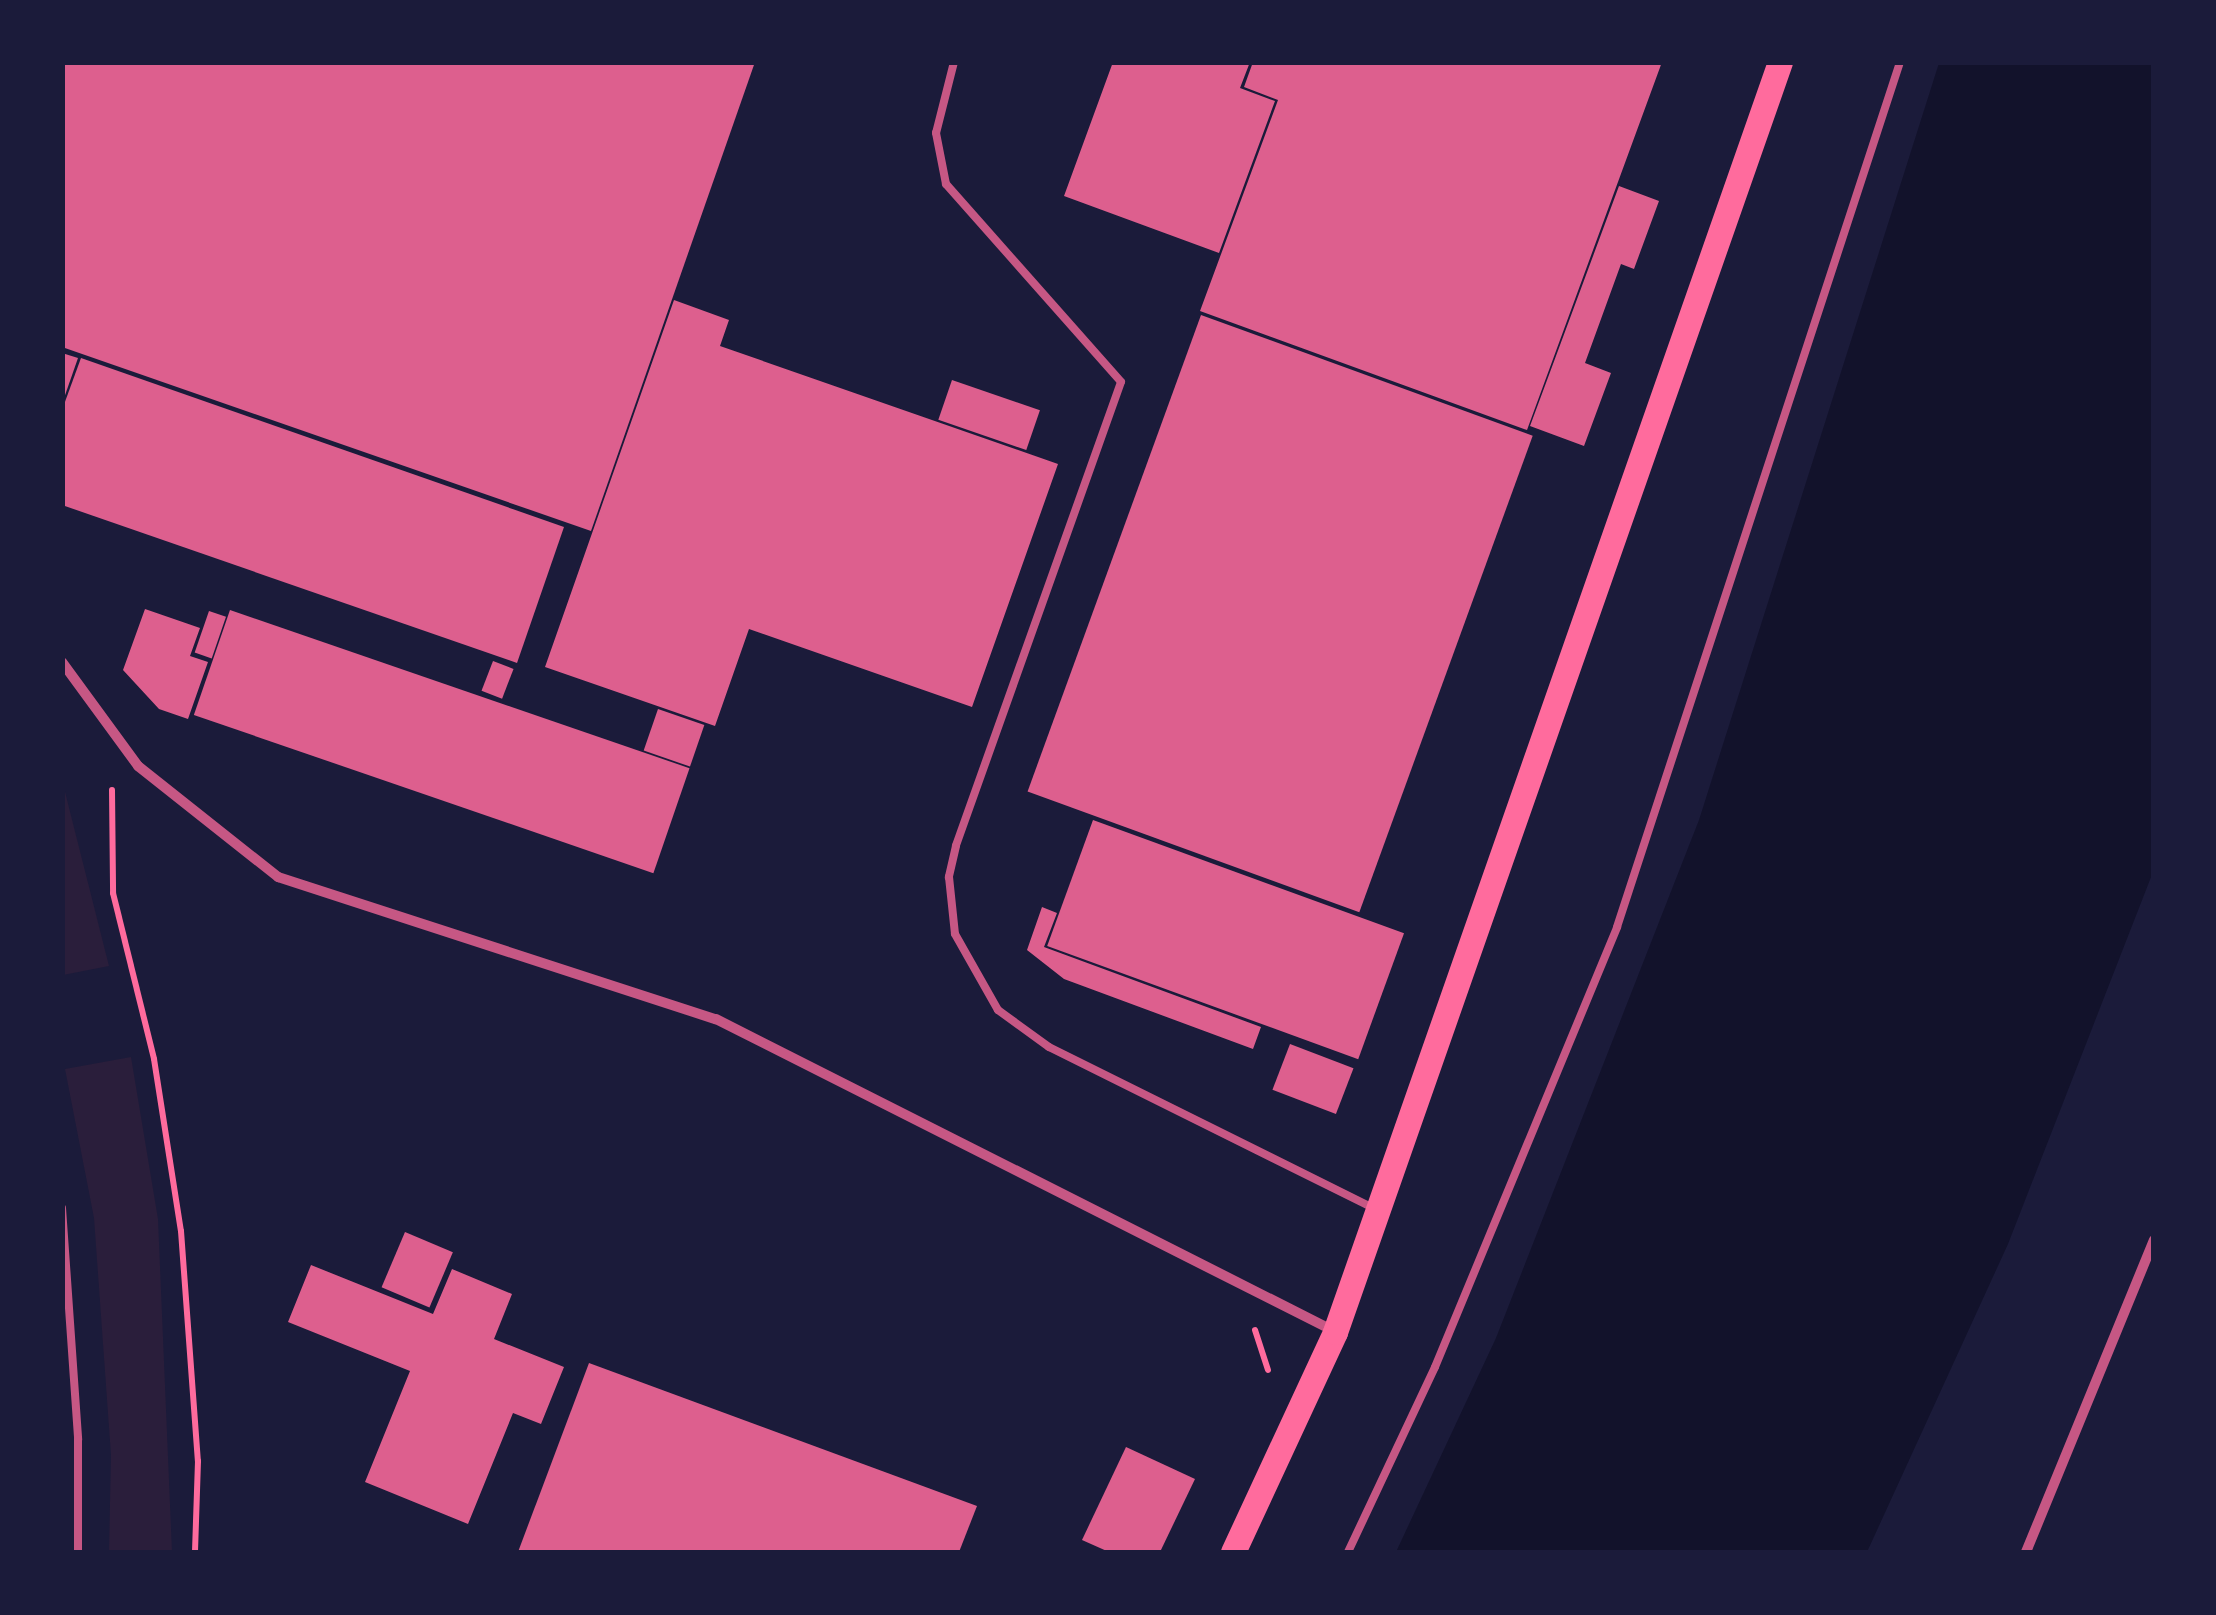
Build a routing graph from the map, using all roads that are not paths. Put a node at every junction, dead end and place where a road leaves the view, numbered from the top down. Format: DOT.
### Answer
graph roads {
  1 [pos="954,62"];
  2 [pos="1780,62"];
  3 [pos="1900,62"];
  4 [pos="62,662"];
  5 [pos="62,1208"];
  6 [pos="1378,1210"];
  7 [pos="2154,1240"];
  8 [pos="1335,1332"];
  9 [pos="78,1552"];
  10 [pos="1233,1552"];
  11 [pos="1348,1552"];
  12 [pos="2026,1552"];
  1 -- 6 [label="lane"];
  2 -- 6 [label="main road"];
  3 -- 11 [label="lane"];
  4 -- 8 [label="street"];
  5 -- 9 [label="lane"];
  6 -- 8 [label="main road"];
  7 -- 12 [label="street"];
  8 -- 10 [label="main road"];
}
